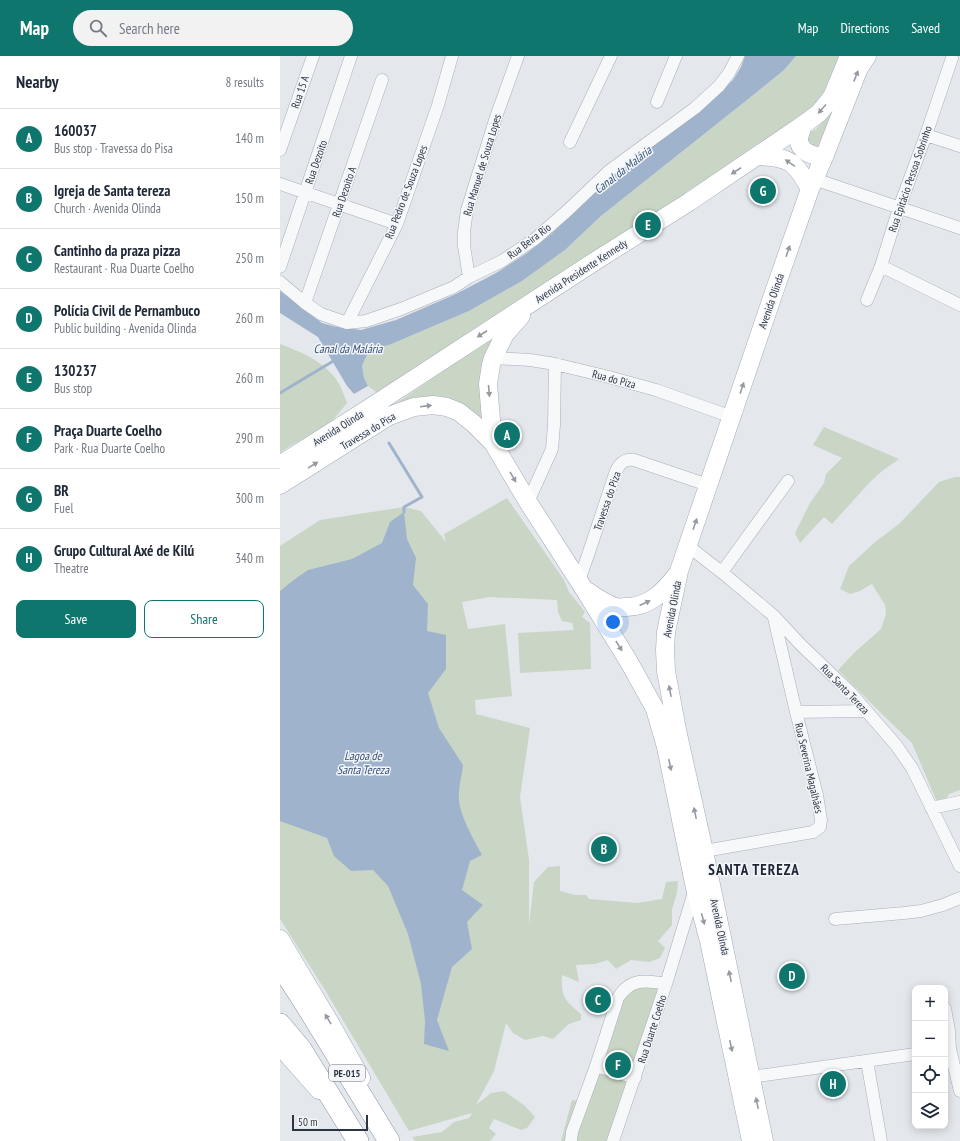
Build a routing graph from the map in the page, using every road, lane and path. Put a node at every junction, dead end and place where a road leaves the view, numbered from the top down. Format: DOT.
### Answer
graph roads {
  1 [pos="313,56"];
  2 [pos="351,56"];
  3 [pos="452,56"];
  4 [pos="518,56"];
  5 [pos="611,56"];
  6 [pos="676,56"];
  7 [pos="738,56"];
  8 [pos="848,56"];
  9 [pos="867,56"];
  10 [pos="953,58"];
  11 [pos="382,80"];
  12 [pos="842,93"];
  13 [pos="657,102"];
  14 [pos="803,125"];
  15 [pos="926,135"];
  16 [pos="570,142"];
  17 [pos="960,146"];
  18 [pos="280,150"];
  19 [pos="758,156"];
  20 [pos="824,157"];
  21 [pos="280,184"];
  22 [pos="812,184"];
  23 [pos="305,192"];
  24 [pos="340,204"];
  25 [pos="899,208"];
  26 [pos="397,224"];
  27 [pos="960,228"];
  28 [pos="881,266"];
  29 [pos="280,267"];
  30 [pos="469,277"];
  31 [pos="280,282"];
  32 [pos="551,291"];
  33 [pos="867,300"];
  34 [pos="305,303"];
  35 [pos="960,305"];
  36 [pos="347,323"];
  37 [pos="493,358"];
  38 [pos="555,364"];
  39 [pos="396,390"];
  40 [pos="373,416"];
  41 [pos="732,417"];
  42 [pos="493,443"];
  43 [pos="280,465"];
  44 [pos="788,481"];
  45 [pos="708,485"];
  46 [pos="280,486"];
  47 [pos="528,502"];
  48 [pos="688,546"];
  49 [pos="679,571"];
  50 [pos="722,572"];
  51 [pos="581,585"];
  52 [pos="774,616"];
  53 [pos="866,711"];
  54 [pos="796,712"];
  55 [pos="960,802"];
  56 [pos="931,808"];
  57 [pos="704,851"];
  58 [pos="960,866"];
  59 [pos="695,888"];
  60 [pos="960,898"];
  61 [pos="835,919"];
  62 [pos="280,939"];
  63 [pos="280,965"];
  64 [pos="666,984"];
  65 [pos="280,1024"];
  66 [pos="948,1025"];
  67 [pos="280,1046"];
  68 [pos="948,1049"];
  69 [pos="912,1054"];
  70 [pos="867,1061"];
  71 [pos="596,1066"];
  72 [pos="751,1077"];
  73 [pos="635,1078"];
  74 [pos="960,1091"];
  75 [pos="354,1133"];
  76 [pos="389,1141"];
  77 [pos="571,1141"];
  78 [pos="613,1141"];
  79 [pos="751,1141"];
  80 [pos="764,1141"];
  81 [pos="882,1141"];
  1 -- 18 [label="street, Rua 15 A"];
  2 -- 23 [label="street, Rua Dezoito"];
  3 -- 26 [label="street, Rua Pedro de Souza Lopes"];
  4 -- 30 [label="street, Rua Manuel de Souza Lopes"];
  5 -- 16 [label="street"];
  6 -- 13 [label="street"];
  7 -- 30 [label="street, Rua Beira Rio"];
  8 -- 12 [label="main road"];
  12 -- 9 [label="main road, one-way"];
  10 -- 15 [label="street, Rua Epitácio Pessoa Sobrinho"];
  11 -- 24 [label="street, Rua Dezoito A"];
  12 -- 14 [label="main road, Avenida Presidente Kennedy, one-way"];
  12 -- 20 [label="main road, Avenida Olinda"];
  14 -- 19 [label="main road, Avenida Presidente Kennedy"];
  14 -- 20 [label="main road"];
  15 -- 17 [label="street"];
  15 -- 25 [label="street, Rua Epitácio Pessoa Sobrinho"];
  22 -- 19 [label="main road, one-way"];
  19 -- 32 [label="main road, Avenida Presidente Kennedy, one-way"];
  20 -- 22 [label="main road, Avenida Olinda"];
  21 -- 23 [label="street"];
  22 -- 25 [label="street"];
  41 -- 22 [label="main road, Avenida Olinda, one-way"];
  23 -- 24 [label="street"];
  23 -- 29 [label="street, Rua Dezoito"];
  24 -- 26 [label="street"];
  24 -- 34 [label="street, Rua Dezoito A"];
  25 -- 27 [label="street"];
  25 -- 28 [label="street, Rua Epitácio Pessoa Sobrinho"];
  26 -- 36 [label="street, Rua Pedro de Souza Lopes"];
  28 -- 33 [label="street, Rua Epitácio Pessoa Sobrinho"];
  28 -- 35 [label="street"];
  30 -- 36 [label="street, Rua Beira Rio"];
  31 -- 34 [label="street, Rua Beira Rio"];
  32 -- 37 [label="main road"];
  32 -- 39 [label="main road, Avenida Presidente Kennedy, one-way"];
  34 -- 36 [label="street, Rua Beira Rio"];
  37 -- 38 [label="street, Rua do Piza"];
  37 -- 42 [label="main road, one-way"];
  38 -- 41 [label="street, Rua do Piza"];
  38 -- 47 [label="street"];
  39 -- 40 [label="main road, Avenida Olinda"];
  40 -- 42 [label="main road, Travessa do Pisa, one-way"];
  40 -- 43 [label="main road, Avenida Olinda"];
  46 -- 40 [label="main road, Travessa do Pisa, one-way"];
  41 -- 45 [label="main road, Avenida Olinda"];
  42 -- 47 [label="main road, Avenida Olinda, one-way"];
  44 -- 50 [label="street"];
  48 -- 45 [label="main road, Avenida Olinda, one-way"];
  45 -- 51 [label="street, Travessa do Piza"];
  47 -- 51 [label="main road, Avenida Olinda"];
  48 -- 49 [label="main road, Avenida Olinda"];
  48 -- 50 [label="street, Rua Santa Tereza"];
  51 -- 49 [label="main road, one-way"];
  57 -- 49 [label="main road, Avenida Olinda, one-way"];
  50 -- 52 [label="street, Rua Santa Tereza"];
  51 -- 59 [label="main road, Avenida Olinda, one-way"];
  52 -- 53 [label="street, Rua Santa Tereza"];
  52 -- 54 [label="street, Rua Severina Magalhães"];
  53 -- 54 [label="street"];
  53 -- 56 [label="street, Rua Santa Tereza"];
  54 -- 57 [label="street, Rua Severina Magalhães"];
  55 -- 56 [label="street"];
  56 -- 58 [label="street, Rua Santa Tereza"];
  72 -- 57 [label="main road, Avenida Olinda, one-way"];
  59 -- 64 [label="street, Rua Duarte Coelho"];
  59 -- 79 [label="main road, Avenida Olinda, one-way"];
  60 -- 61 [label="street"];
  76 -- 62 [label="main road, one-way"];
  63 -- 76 [label="highway, PE-015"];
  64 -- 71 [label="street, Rua Duarte Coelho"];
  64 -- 73 [label="street, Rua Duarte Coelho"];
  65 -- 75 [label="highway, PE-015"];
  66 -- 68 [label="street"];
  67 -- 75 [label="main road"];
  68 -- 74 [label="street"];
  69 -- 70 [label="street"];
  70 -- 72 [label="street"];
  70 -- 81 [label="street"];
  71 -- 73 [label="street"];
  71 -- 77 [label="street, Rua Duarte Coelho"];
  80 -- 72 [label="main road, Avenida Olinda, one-way"];
  73 -- 78 [label="street, Rua Duarte Coelho"];
}
